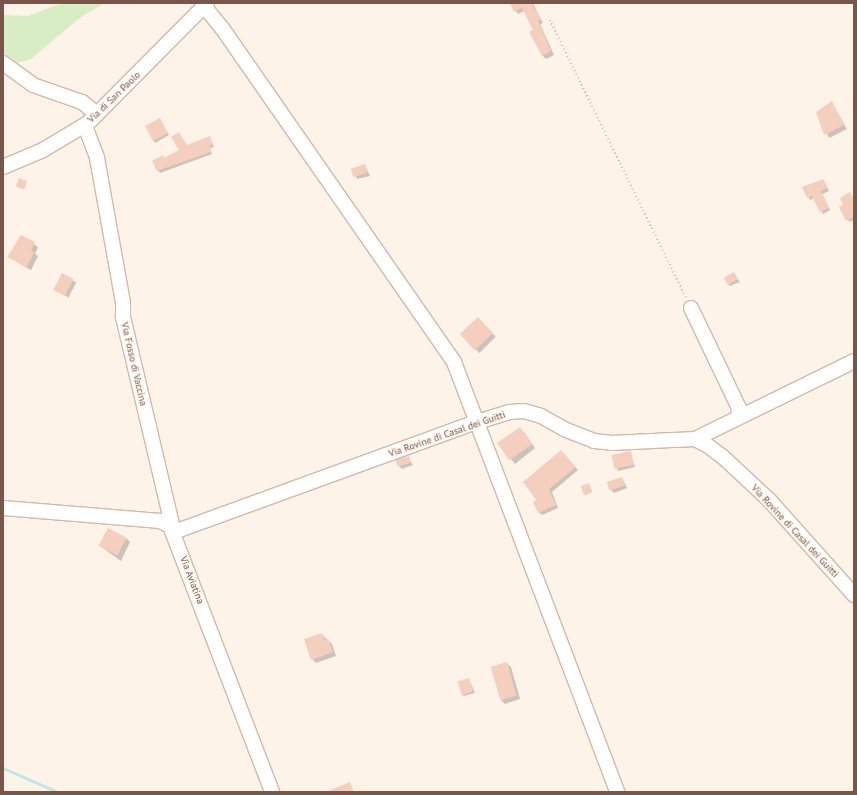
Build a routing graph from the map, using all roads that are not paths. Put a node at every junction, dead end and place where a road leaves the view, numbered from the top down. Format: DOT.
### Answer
graph roads {
  1 [pos="206,5"];
  2 [pos="3,63"];
  3 [pos="97,114"];
  4 [pos="85,126"];
  5 [pos="3,167"];
  6 [pos="691,308"];
  7 [pos="854,361"];
  8 [pos="738,418"];
  9 [pos="478,422"];
  10 [pos="695,440"];
  11 [pos="3,508"];
  12 [pos="174,532"];
  13 [pos="854,595"];
  14 [pos="272,792"];
  15 [pos="617,792"];
  1 -- 3 [label="street, Via di San Paolo"];
  1 -- 9 [label="street"];
  2 -- 3 [label="street"];
  3 -- 4 [label="street, Via di San Paolo"];
  4 -- 5 [label="street, Via di San Paolo"];
  4 -- 12 [label="street, Via Fosso di Vaccina"];
  6 -- 8 [label="street"];
  7 -- 8 [label="street"];
  8 -- 10 [label="street"];
  9 -- 10 [label="street, Via Rovine di Casal dei Guitti"];
  9 -- 12 [label="street, Via Rovine di Casal dei Guitti"];
  9 -- 15 [label="street"];
  10 -- 13 [label="street, Via Rovine di Casal dei Guitti"];
  11 -- 12 [label="street"];
  12 -- 14 [label="street, Via Aviatina"];
}
